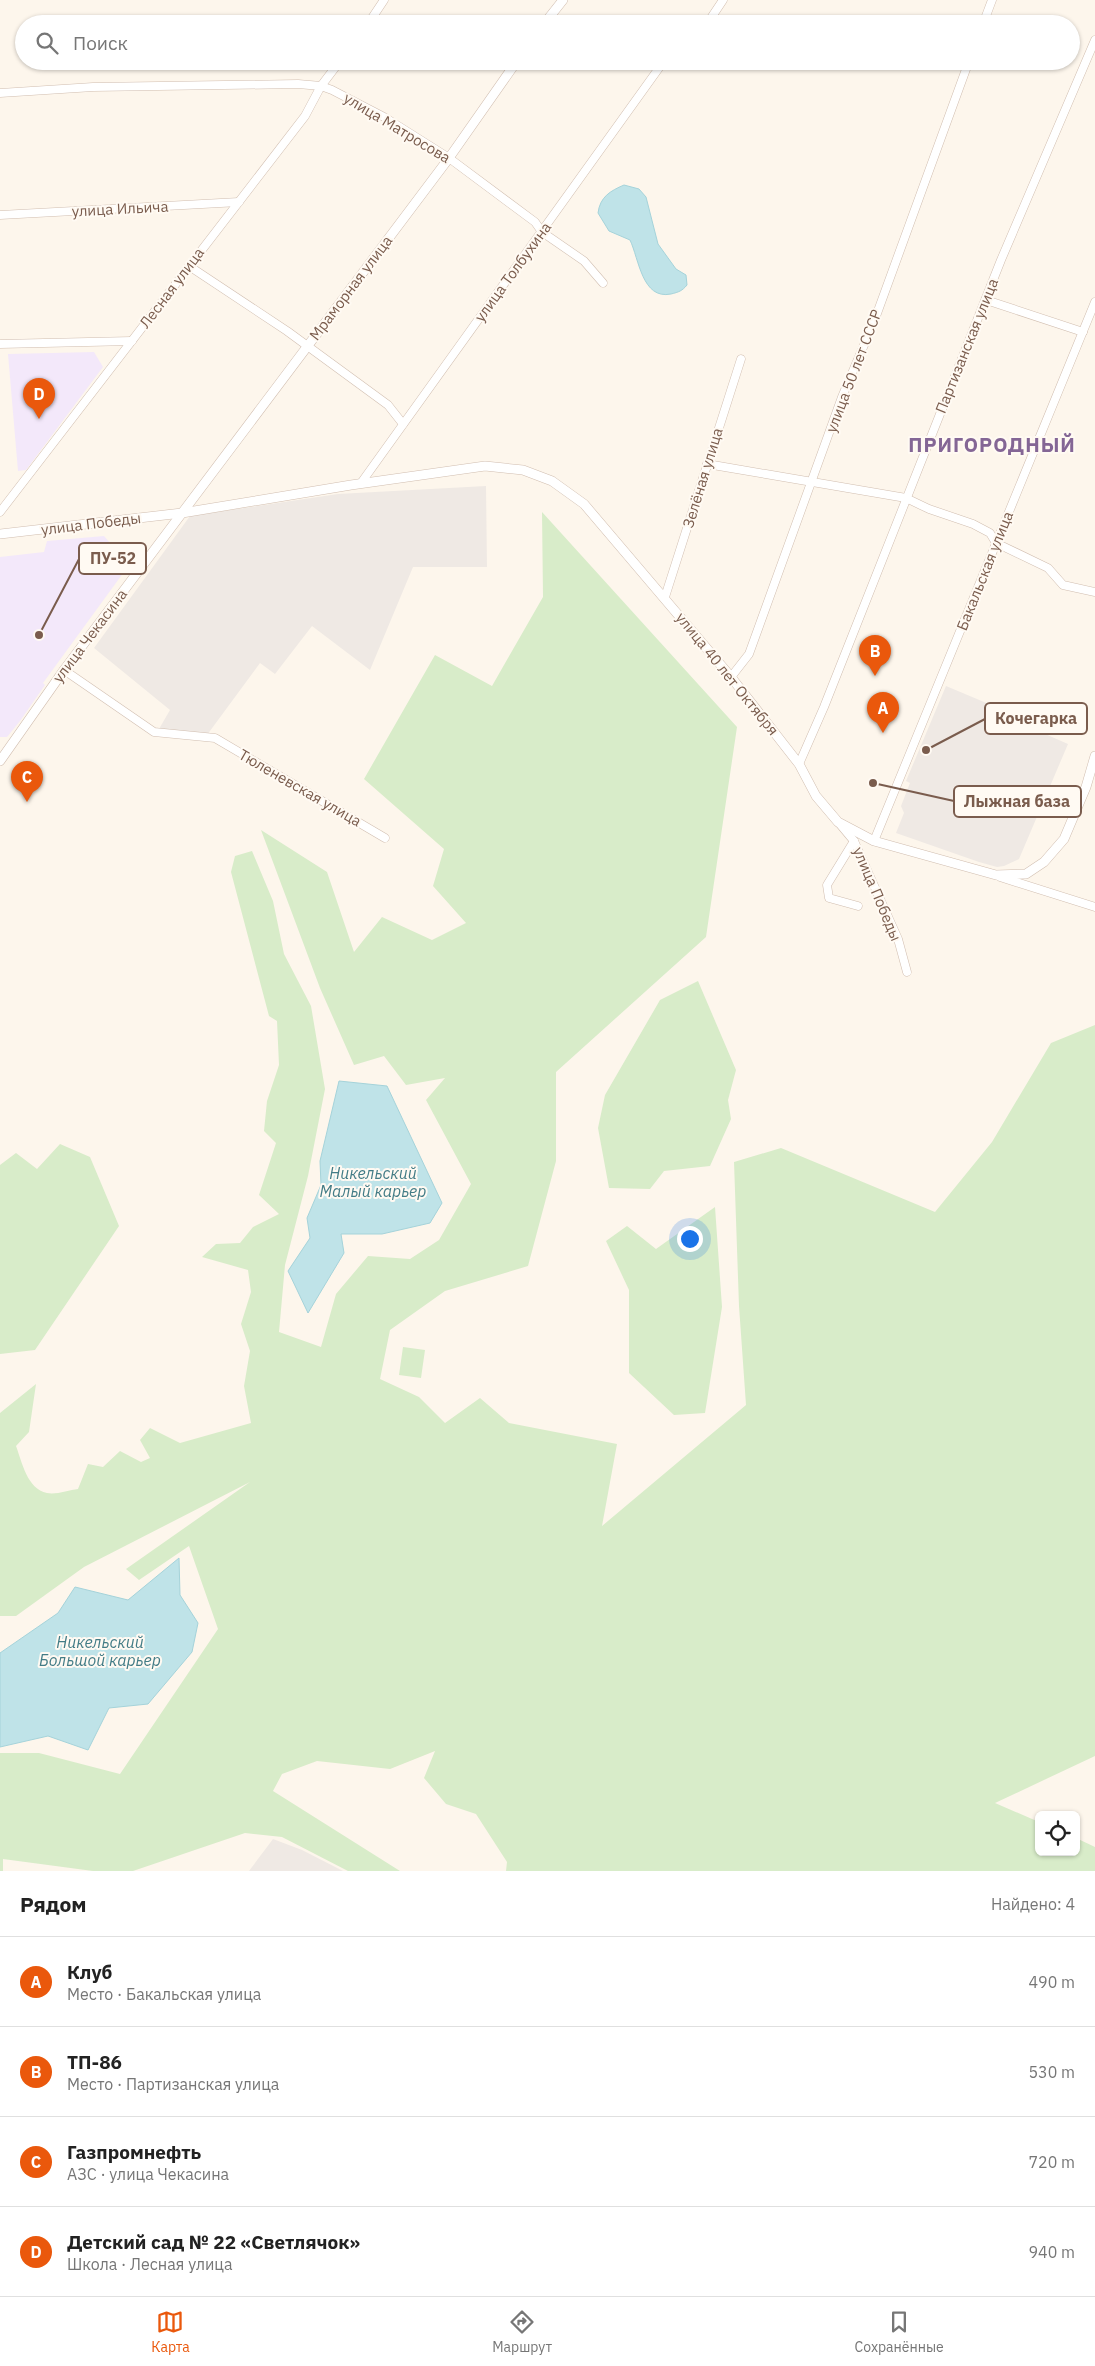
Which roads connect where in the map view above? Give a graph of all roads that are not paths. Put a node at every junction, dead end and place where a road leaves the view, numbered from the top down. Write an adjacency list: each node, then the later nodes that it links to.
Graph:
1 (384, 0): 5 (street)
2 (563, 0): 6 (street)
3 (723, 0): 7 (street)
4 (992, 0): 8 (street)
5 (374, 15)
6 (551, 15)
7 (713, 15)
8 (986, 15)
9 (1095, 40): 22 (street, Партизанская улица)
10 (333, 70): 14 (street, Лесная улица)
11 (511, 70): 16 (street, Мраморная улица)
12 (658, 70): 19 (street, улица Толбухина)
13 (966, 70): 32 (street, улица 50 лет СССР)
14 (321, 86): 15 (street, улица Матросова); 16 (street, улица Матросова); 17 (street, Лесная улица)
15 (0, 93)
16 (449, 158): 19 (street, улица Матросова); 27 (street, Мраморная улица)
17 (239, 202): 18 (street, улица Ильича); 20 (street, Лесная улица)
18 (0, 216)
19 (542, 232): 21 (street, улица Матросова); 29 (street, улица Толбухина)
20 (189, 266): 25 (street, Лесная улица); 27 (street)
21 (603, 283)
22 (986, 300): 24 (street); 33 (street, Партизанская улица)
23 (1095, 302): 24 (street, Бакальская улица)
24 (1083, 332): 37 (street, Бакальская улица)
25 (132, 341): 26 (street); 34 (street, Лесная улица)
26 (0, 344)
27 (307, 347): 29 (street); 35 (street, Мраморная улица)
28 (741, 358): 30 (street, Зелёная улица)
29 (403, 424): 31 (street, улица Толбухина)
30 (706, 464): 32 (street); 39 (street, Зелёная улица)
31 (361, 483): 35 (street, улица 40 лет Октября); 39 (street, улица 40 лет Октября)
32 (812, 483): 33 (street); 41 (street, улица 50 лет СССР)
33 (906, 498): 37 (street); 44 (street, Партизанская улица)
34 (0, 512)
35 (182, 514): 36 (street, улица Победы); 40 (street, улица Чекасина)
36 (0, 534)
37 (996, 543): 38 (street); 48 (street, Бакальская улица)
38 (1095, 592)
39 (665, 597): 41 (street, улица 40 лет Октября)
40 (64, 670): 43 (street, улица Чекасина); 46 (street, Тюленевская улица)
41 (731, 676): 44 (street, улица 40 лет Октября)
42 (1095, 756): 49 (street)
43 (0, 760)
44 (799, 764): 45 (street, улица 40 лет Октября)
45 (838, 822): 47 (street, улица Победы); 48 (street, улица 40 лет Октября)
46 (385, 838)
47 (854, 841): 50 (street); 52 (street, улица Победы)
48 (874, 841): 49 (street, улица 40 лет Октября)
49 (996, 875): 51 (street, улица 40 лет Октября)
50 (858, 906)
51 (1095, 906)
52 (907, 972)

